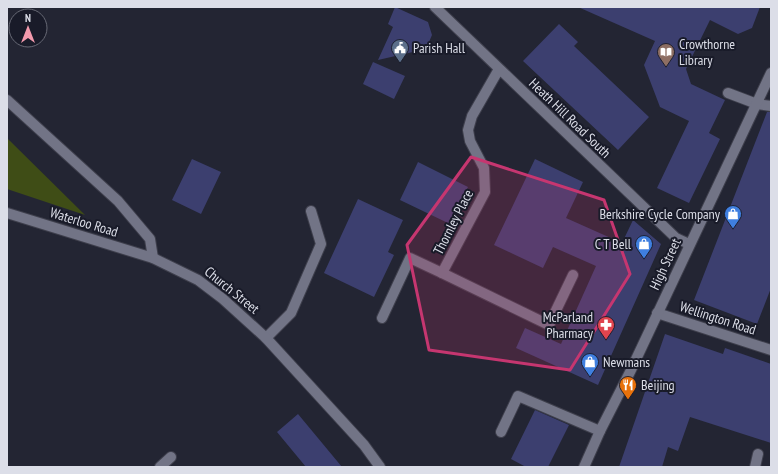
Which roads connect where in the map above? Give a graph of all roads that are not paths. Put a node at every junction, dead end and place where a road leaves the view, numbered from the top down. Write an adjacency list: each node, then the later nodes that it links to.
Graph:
1 (435, 7): 2 (street, Heath Hill Road South)
2 (499, 69): 10 (street, Heath Hill Road South); 12 (street, Thornley Place)
3 (771, 73): 6 (street, High Street)
4 (728, 93): 6 (street)
5 (7, 100): 11 (street)
6 (756, 104): 7 (street); 10 (street, High Street)
7 (771, 106)
8 (311, 211): 16 (street)
9 (7, 214): 11 (street, Waterloo Road)
10 (690, 244): 14 (street, High Street)
11 (153, 258): 16 (street, Church Street)
12 (442, 273): 13 (street, Thornley Place); 15 (street)
13 (573, 275)
14 (657, 313): 17 (street, Wellington Road); 18 (street, High Street)
15 (382, 318)
16 (266, 338): 23 (street, Church Street)
17 (771, 350)
18 (600, 431): 19 (street); 24 (street, High Street)
19 (501, 432)
20 (758, 454): 25 (street)
21 (171, 457): 22 (street)
22 (160, 467)
23 (380, 467)
24 (584, 467)
25 (755, 467)

